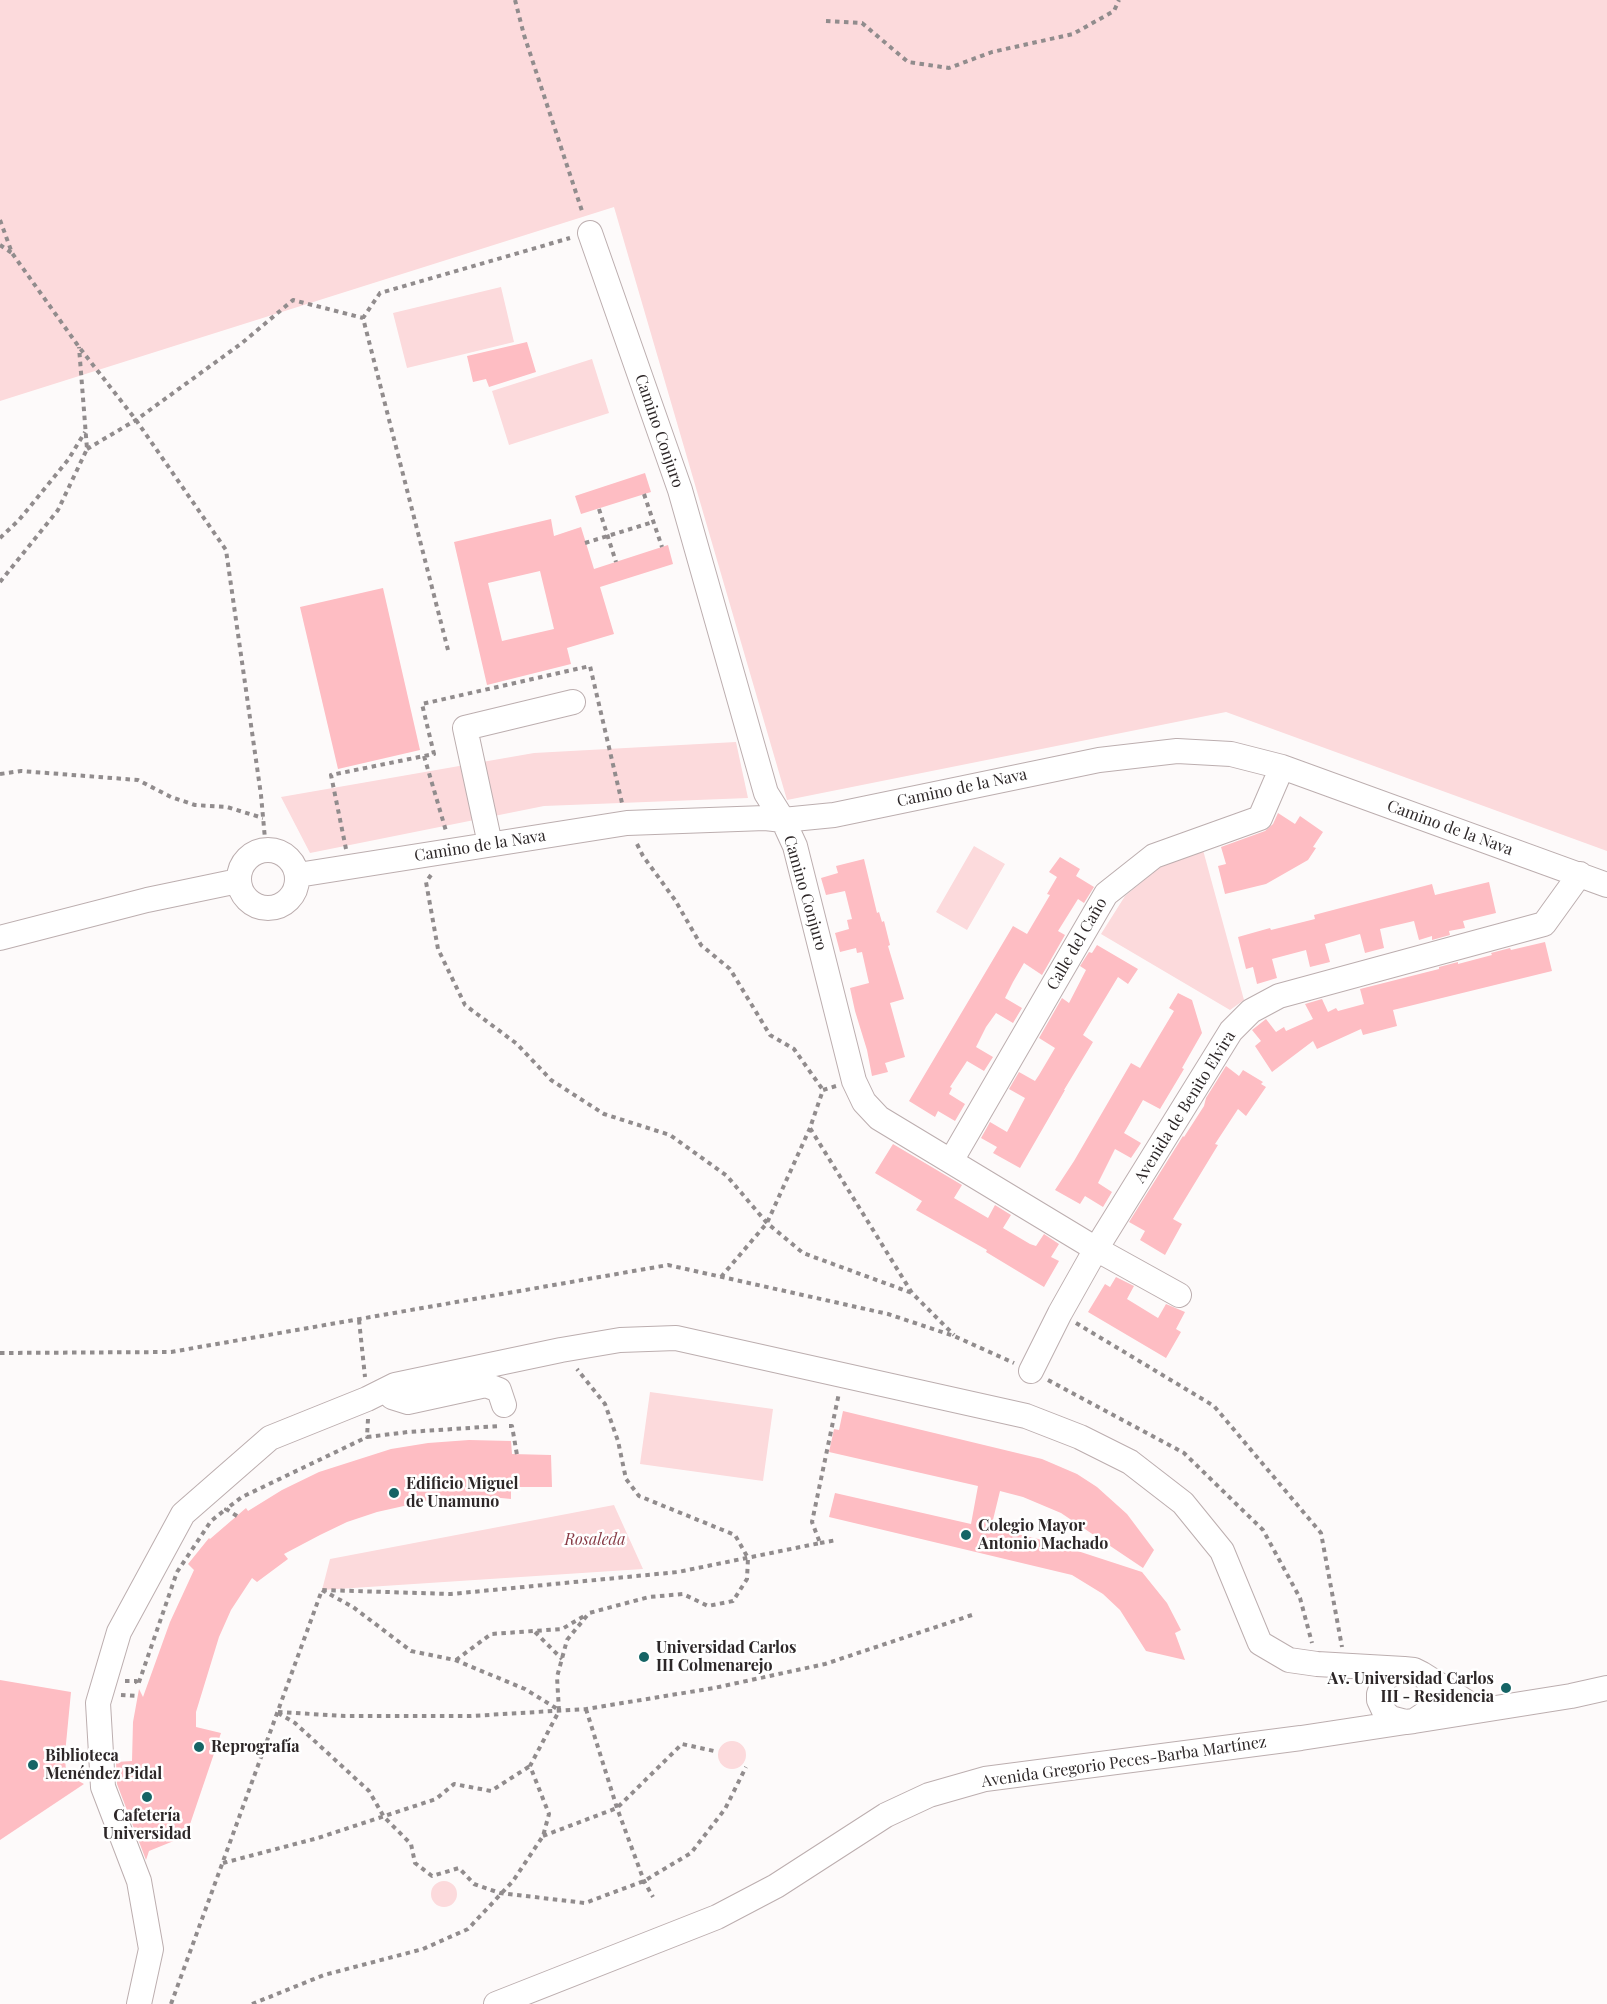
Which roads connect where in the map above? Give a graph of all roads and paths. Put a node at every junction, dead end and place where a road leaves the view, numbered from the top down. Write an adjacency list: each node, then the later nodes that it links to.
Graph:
1 (515, 0): 5 (path)
2 (1119, 0): 3 (path)
3 (826, 21)
4 (0, 220): 7 (path)
5 (590, 232): 8 (path); 28 (street, Camino Conjuro)
6 (0, 245): 7 (path)
7 (12, 253): 9 (path)
8 (363, 318): 10 (path); 22 (path)
9 (79, 346): 10 (path); 11 (path)
10 (136, 420): 12 (path); 27 (path)
11 (86, 432): 12 (path); 17 (path)
12 (87, 449): 21 (path)
13 (644, 494): 15 (path)
14 (599, 509): 16 (path)
15 (654, 522): 16 (path); 19 (path)
16 (608, 536): 18 (path); 20 (path)
17 (0, 538)
18 (585, 543)
19 (662, 547)
20 (616, 562)
21 (0, 582)
22 (448, 650)
23 (573, 702): 30 (street)
24 (424, 756): 32 (path)
25 (1282, 767): 28 (street, Camino de la Nava); 33 (street, Camino de la Nava); 41 (street, Calle del Caño)
26 (0, 774): 27 (path)
27 (263, 818): 31 (path)
28 (783, 820): 29 (street, Camino de la Nava); 38 (street, Camino Conjuro)
29 (627, 823): 30 (street, Camino de la Nava); 39 (path)
30 (490, 844): 32 (street, Camino de la Nava)
31 (266, 849): 34 (street); 35 (street)
32 (452, 850): 34 (street, Camino de la Nava); 42 (path)
33 (1580, 874): 36 (street, Camino de la Nava); 43 (street, Avenida de Benito Elvira)
34 (297, 875): 35 (street)
35 (238, 881): 37 (street)
36 (1607, 885)
37 (0, 938)
38 (854, 1081): 39 (path); 41 (street, Camino Conjuro)
39 (822, 1090): 40 (path)
40 (810, 1128): 42 (path); 45 (path)
41 (951, 1161): 43 (street, Camino Conjuro)
42 (767, 1223): 44 (path); 45 (path)
43 (1096, 1249): 46 (street, Camino Conjuro); 47 (street, Avenida de Benito Elvira)
44 (721, 1277)
45 (912, 1293): 49 (path)
46 (1179, 1295)
47 (1060, 1313): 51 (street, Avenida de Benito Elvira); 69 (path)
48 (360, 1320): 54 (path)
49 (954, 1336)
50 (561, 1350): 52 (street); 53 (street); 62 (path)
51 (1031, 1371)
52 (843, 1375): 61 (path); 69 (street)
53 (394, 1385): 54 (street); 55 (street)
54 (368, 1398): 56 (path); 92 (street)
55 (504, 1405)
56 (367, 1437): 57 (path); 58 (path)
57 (517, 1455)
58 (226, 1509): 59 (path); 71 (path)
59 (237, 1516)
60 (837, 1540): 61 (path)
61 (820, 1543): 62 (path)
62 (748, 1558): 63 (path); 64 (path)
63 (322, 1590): 68 (path); 79 (path)
64 (589, 1613): 66 (path); 67 (path)
65 (975, 1614): 76 (path)
66 (534, 1631): 67 (path); 68 (path)
67 (562, 1659): 78 (path)
68 (455, 1660): 78 (path)
69 (1346, 1665): 70 (street); 75 (street)
70 (1413, 1671): 75 (street); 77 (street); 80 (street)
71 (120, 1681)
72 (1607, 1688): 77 (street, Avenida Gregorio Peces-Barba Martínez)
73 (114, 1694): 74 (path)
74 (138, 1696)
75 (1380, 1700): 80 (street); 81 (street)
76 (586, 1708): 78 (path); 85 (path)
77 (1490, 1709): 80 (street, Avenida Gregorio Peces-Barba Martínez)
78 (559, 1710): 79 (path); 83 (path)
79 (278, 1712): 86 (path); 88 (path)
80 (1410, 1722): 81 (street, Avenida Gregorio Peces-Barba Martínez)
81 (1368, 1728): 95 (street, Avenida Gregorio Peces-Barba Martínez)
82 (714, 1751): 85 (path)
83 (530, 1766): 86 (path); 87 (path)
84 (746, 1767): 89 (path)
85 (617, 1808): 87 (path); 89 (path)
86 (384, 1817): 88 (path); 90 (path)
87 (543, 1836): 90 (path)
88 (222, 1863): 93 (path)
89 (644, 1881): 90 (path); 91 (path)
90 (500, 1893): 94 (path)
91 (653, 1897)
92 (139, 2004)
93 (171, 2004)
94 (252, 2004)
95 (496, 2004)

